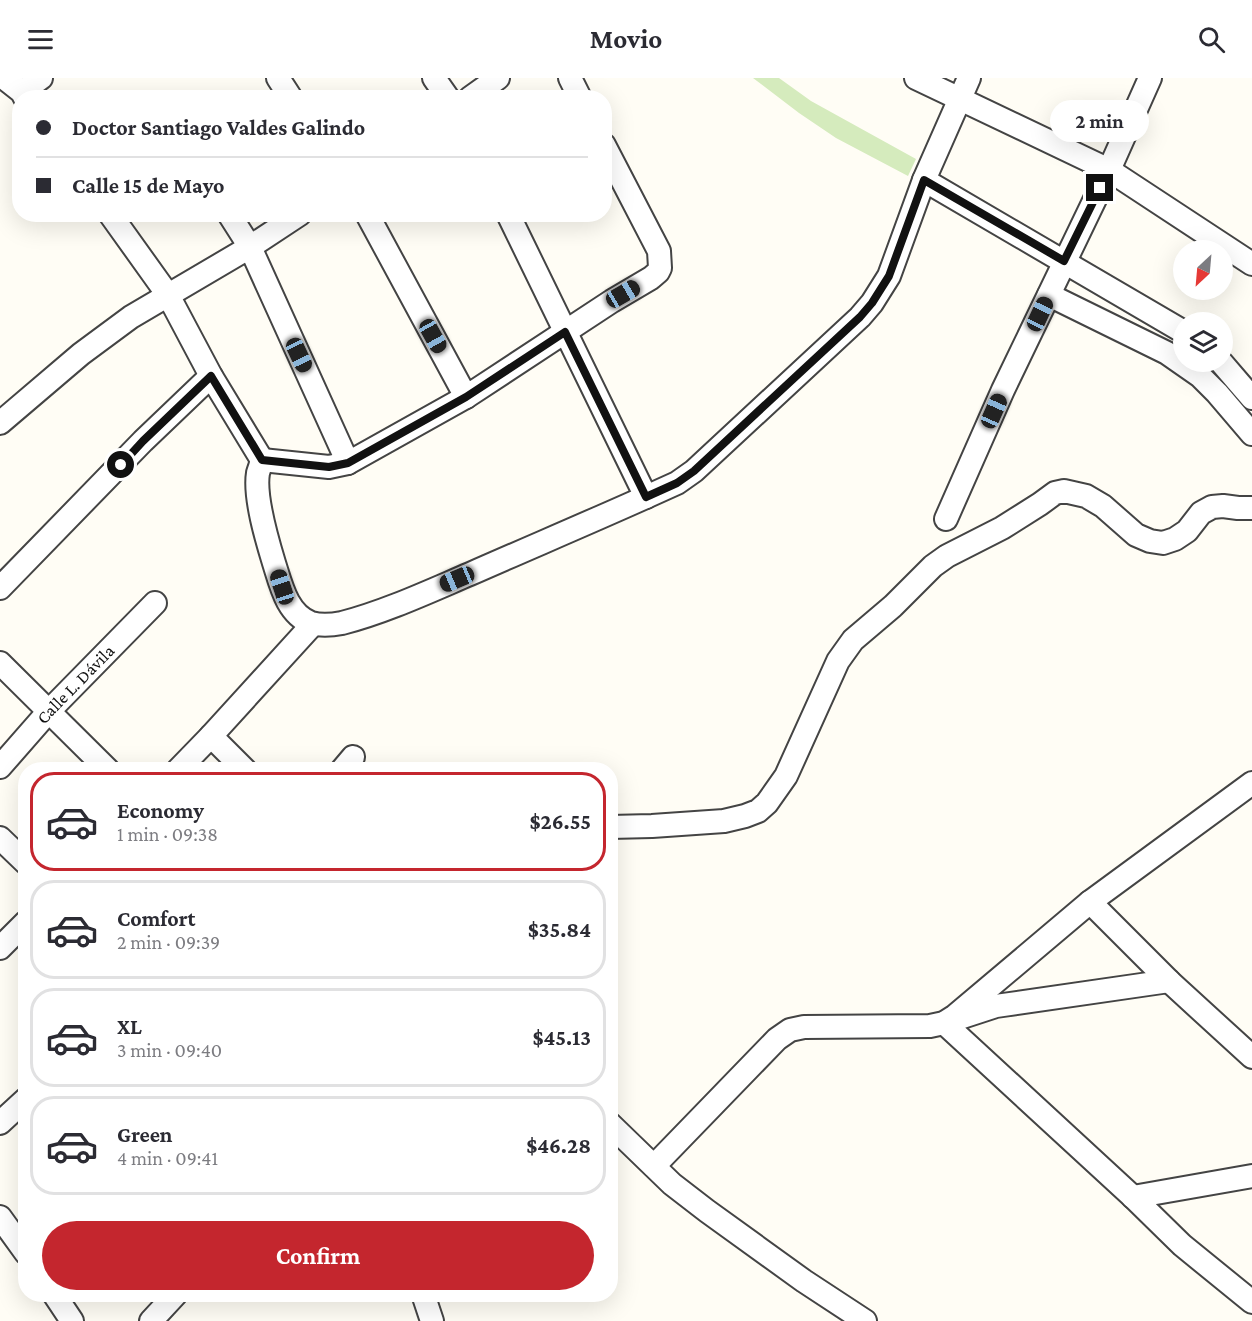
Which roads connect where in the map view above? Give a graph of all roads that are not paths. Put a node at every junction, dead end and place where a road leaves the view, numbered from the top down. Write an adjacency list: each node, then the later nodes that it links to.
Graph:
1 (4, 78): 7 (street)
2 (40, 78): 8 (street)
3 (498, 78): 9 (street)
4 (916, 78): 6 (street)
5 (1150, 78): 11 (street)
6 (964, 88): 11 (street); 12 (street)
7 (18, 90)
8 (29, 90)
9 (481, 90)
10 (612, 160): 24 (street)
11 (1109, 170): 19 (street); 20 (street)
12 (924, 180): 19 (street); 33 (street)
13 (116, 222): 21 (street)
14 (234, 222): 18 (street)
15 (288, 222): 18 (street)
16 (371, 222): 27 (street)
17 (512, 222): 24 (street)
18 (250, 247): 21 (street); 32 (street)
19 (1064, 261): 22 (street); 23 (street)
20 (1252, 264)
21 (168, 295): 26 (street); 29 (street)
22 (1048, 295): 30 (street); 35 (street)
23 (1173, 325)
24 (565, 332): 27 (street); 33 (street)
25 (1230, 372): 28 (street)
26 (211, 376): 31 (street); 36 (street)
27 (466, 397): 32 (street)
28 (1252, 398)
29 (0, 423)
30 (1252, 434)
31 (262, 460): 32 (street); 38 (street)
32 (348, 463)
33 (646, 497): 38 (street)
34 (1252, 508): 47 (street)
35 (946, 519)
36 (0, 588)
37 (155, 603): 40 (street, Calle L. Dávila)
38 (313, 624): 41 (street)
39 (0, 663): 40 (street)
40 (49, 711): 42 (street); 45 (street, Calle L. Dávila)
41 (211, 736): 43 (street); 44 (street)
42 (100, 762)
43 (186, 762)
44 (237, 762)
45 (0, 766)
46 (1252, 783): 50 (street)
47 (618, 827)
48 (0, 838): 49 (street)
49 (18, 855)
50 (1090, 902): 53 (street); 54 (street)
51 (18, 930): 52 (street)
52 (0, 948)
53 (1168, 981): 54 (street); 55 (street)
54 (944, 1023): 59 (street); 61 (street)
55 (1252, 1057)
56 (18, 1106): 57 (street)
57 (0, 1123)
58 (618, 1132): 59 (street)
59 (654, 1166): 71 (street)
60 (1252, 1176): 61 (street)
61 (1133, 1197): 67 (street)
62 (0, 1217): 63 (street)
63 (18, 1242)
64 (59, 1302): 68 (street)
65 (169, 1302): 69 (street)
66 (426, 1302): 70 (street)
67 (1252, 1302)
68 (72, 1321)
69 (151, 1321)
70 (432, 1321)
71 (865, 1321)

